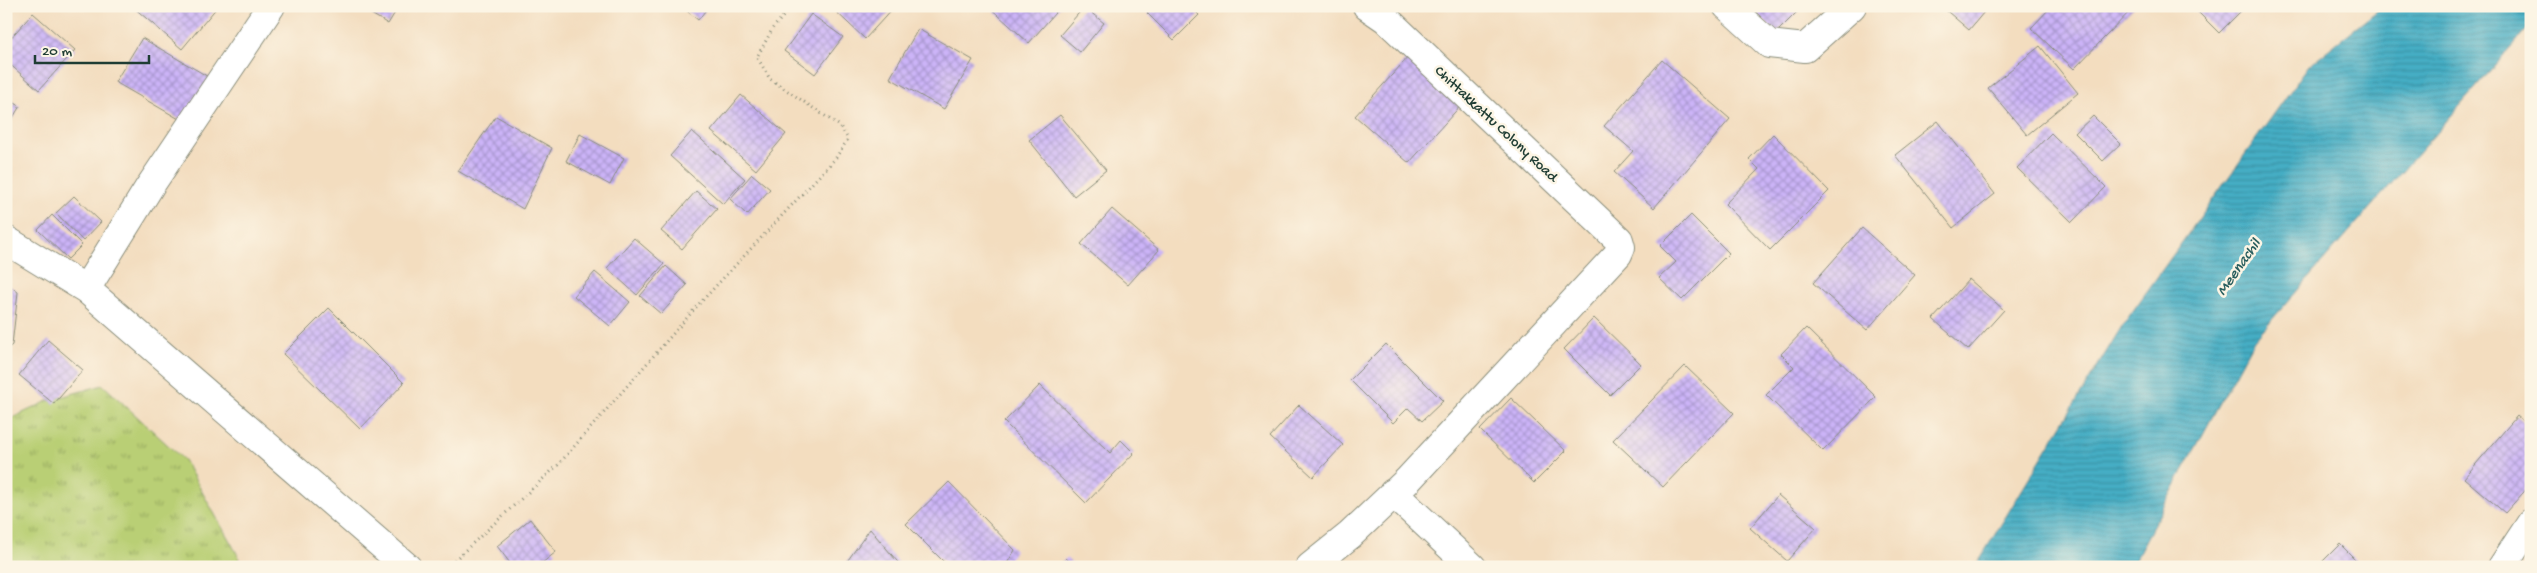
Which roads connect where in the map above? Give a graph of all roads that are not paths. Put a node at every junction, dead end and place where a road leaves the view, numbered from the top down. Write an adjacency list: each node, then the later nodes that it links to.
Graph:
1 (271, 6): 6 (street)
2 (1367, 6): 7 (street, Chittakkattu Colony Road)
3 (1727, 6): 4 (street)
4 (1852, 6)
5 (6, 240): 6 (street)
6 (86, 289): 9 (street)
7 (1393, 493): 10 (street); 11 (street)
8 (2531, 523): 12 (street)
9 (407, 567)
10 (1310, 567)
11 (1472, 567)
12 (2502, 567)

